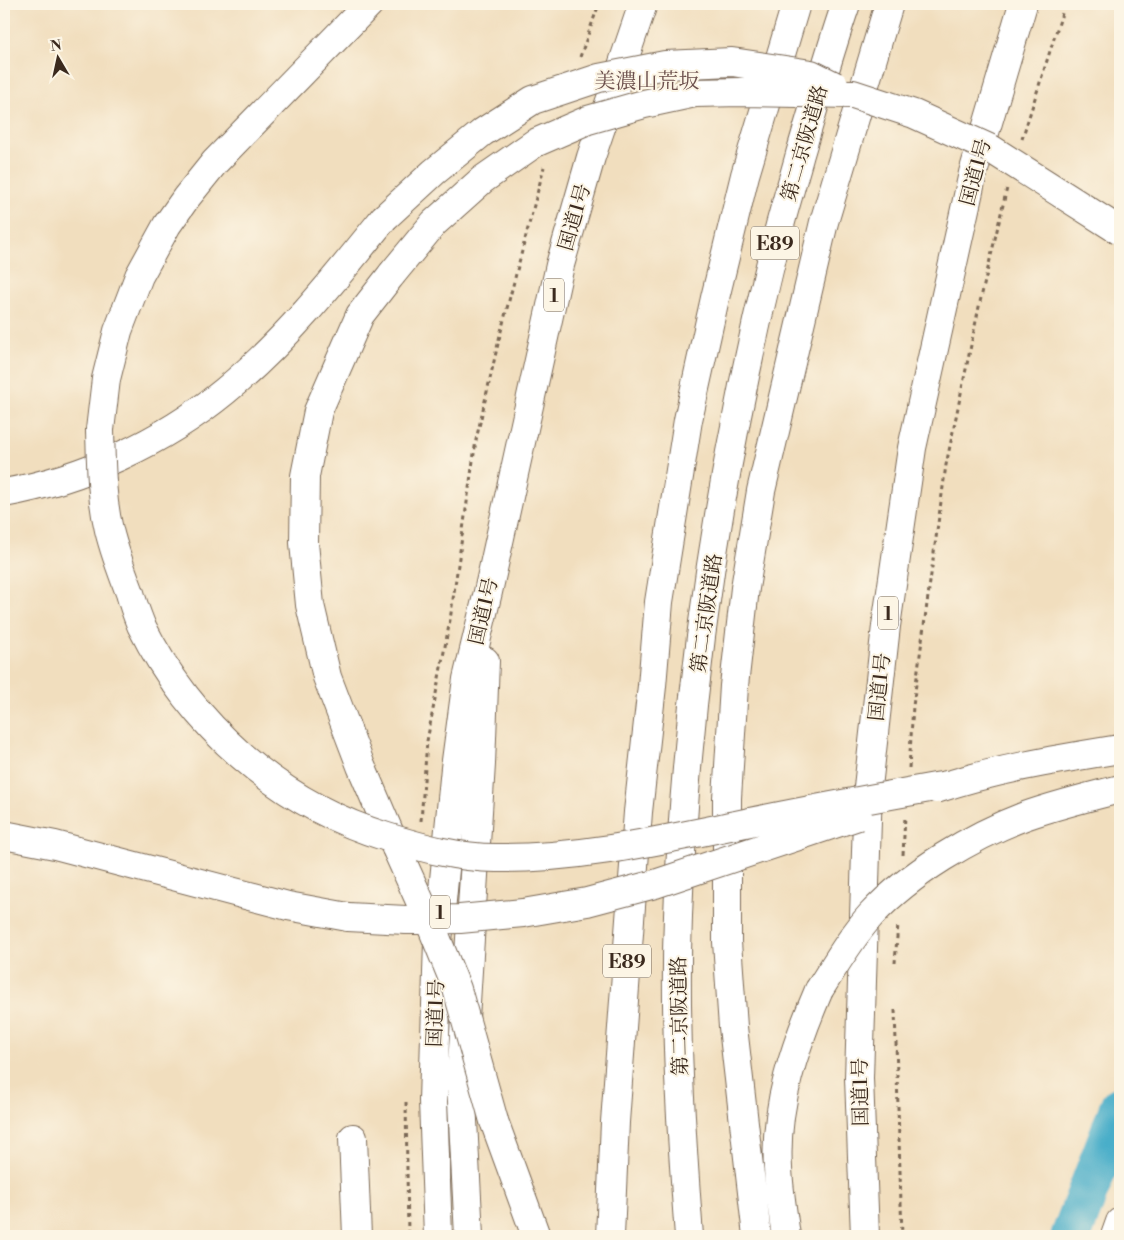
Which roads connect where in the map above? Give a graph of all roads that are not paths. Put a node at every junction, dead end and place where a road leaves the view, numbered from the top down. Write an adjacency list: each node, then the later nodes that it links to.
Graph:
1 (369, 4): 12 (main road, bridge)
2 (643, 4): 10 (main road, 国道1号 / 1)
3 (796, 4): 21 (main road, E89)
4 (846, 4): 22 (main road, 第二京阪道路 / E89)
5 (889, 4): 23 (main road)
6 (1023, 4): 25 (main road, 国道1号 / 1)
7 (853, 94): 8 (main road, bridge); 9 (main road, bridge); 20 (main road, bridge)
8 (1120, 231)
9 (4, 493)
10 (488, 592): 18 (main road, 国道1号 / 1); 19 (main road)
11 (1120, 749): 12 (main road, bridge)
12 (952, 784): 14 (main road, bridge)
13 (1120, 790): 24 (main road, bridge)
14 (4, 834)
15 (353, 1138): 17 (main road)
16 (1120, 1222): 26 (main road)
17 (357, 1236)
18 (438, 1236)
19 (469, 1236)
20 (536, 1236)
21 (610, 1236)
22 (689, 1236)
23 (757, 1236)
24 (786, 1236)
25 (865, 1236)
26 (1115, 1236)

